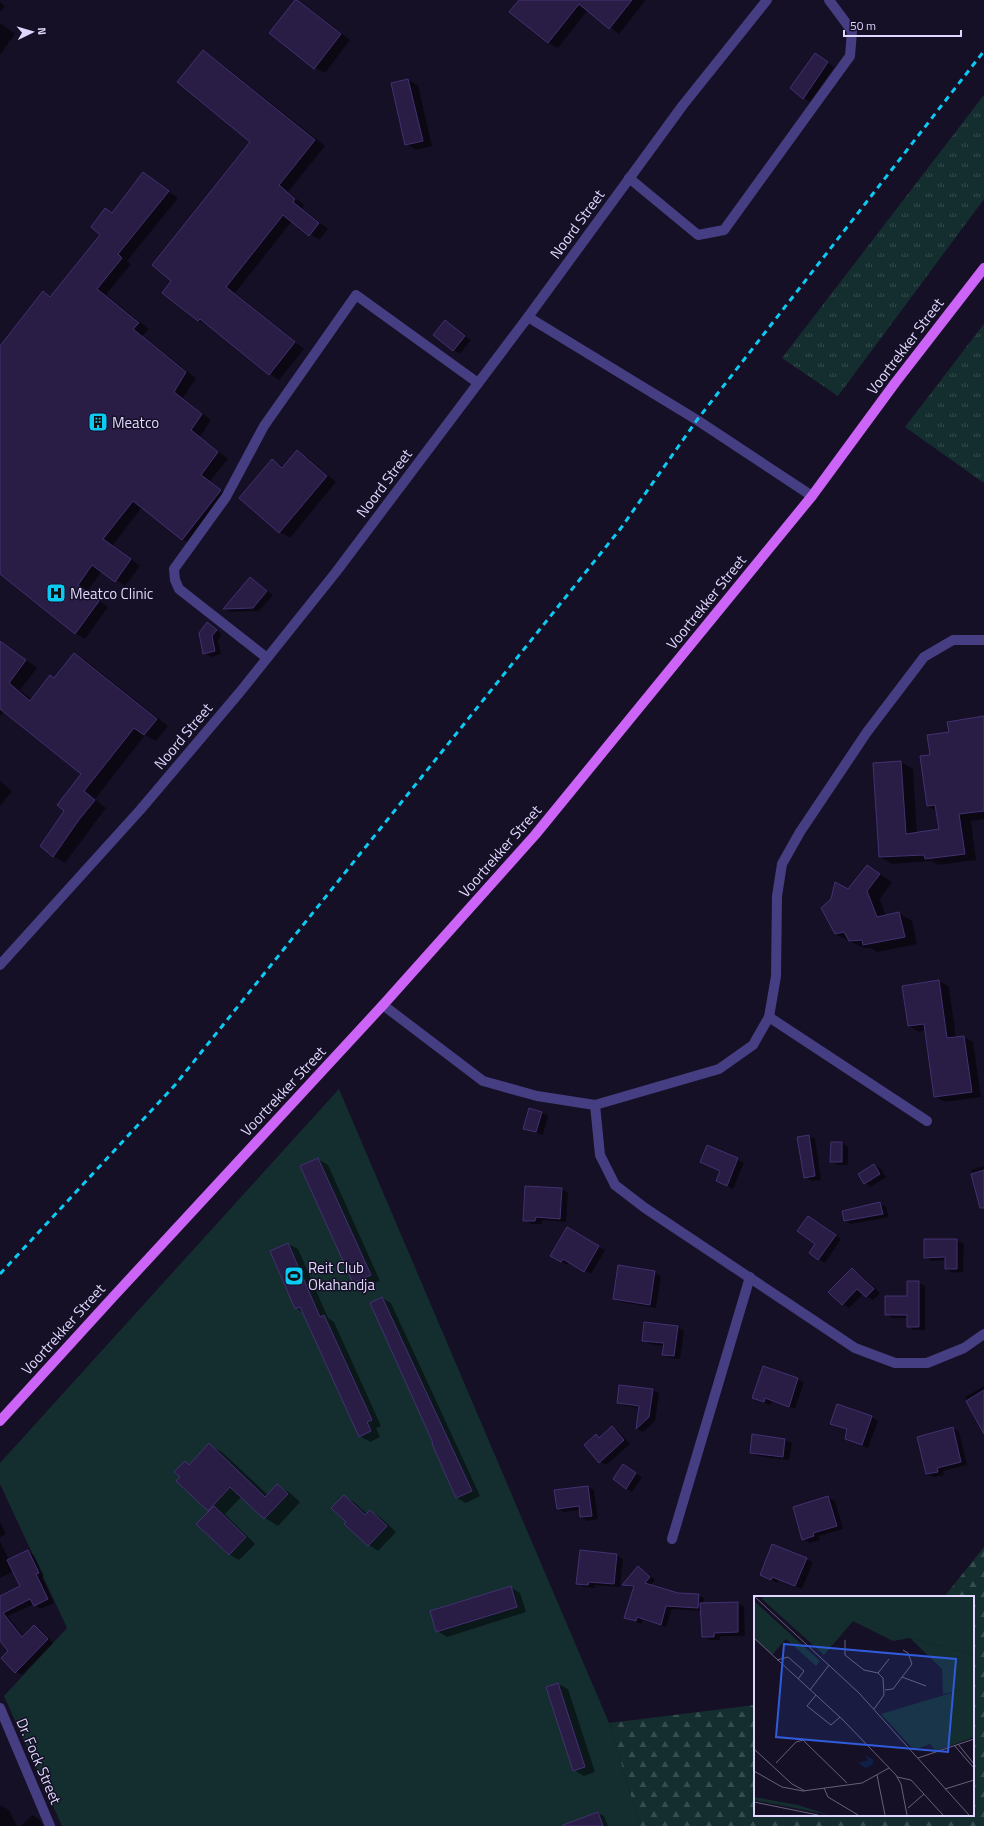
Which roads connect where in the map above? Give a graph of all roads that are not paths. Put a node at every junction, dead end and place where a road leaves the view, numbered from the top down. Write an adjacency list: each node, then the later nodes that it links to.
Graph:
1 (767, 0): 3 (street, Noord Street)
2 (829, 0): 3 (street)
3 (629, 178): 5 (street, Noord Street)
4 (984, 268): 7 (main road, Voortrekker Street)
5 (528, 317): 6 (street, Noord Street); 7 (street)
6 (478, 383): 9 (street, Noord Street); 9 (street)
7 (812, 496): 11 (main road, Voortrekker Street)
8 (984, 640): 12 (street)
9 (267, 658): 10 (street, Noord Street)
10 (0, 965)
11 (383, 1005): 13 (street); 17 (main road, Voortrekker Street)
12 (769, 1017): 13 (street); 14 (street)
13 (595, 1105): 15 (street)
14 (927, 1121)
15 (750, 1277): 16 (street); 18 (street)
16 (984, 1334)
17 (0, 1421)
18 (672, 1539)
19 (0, 1708): 20 (street, Dr. Fock Street)
20 (50, 1826)

